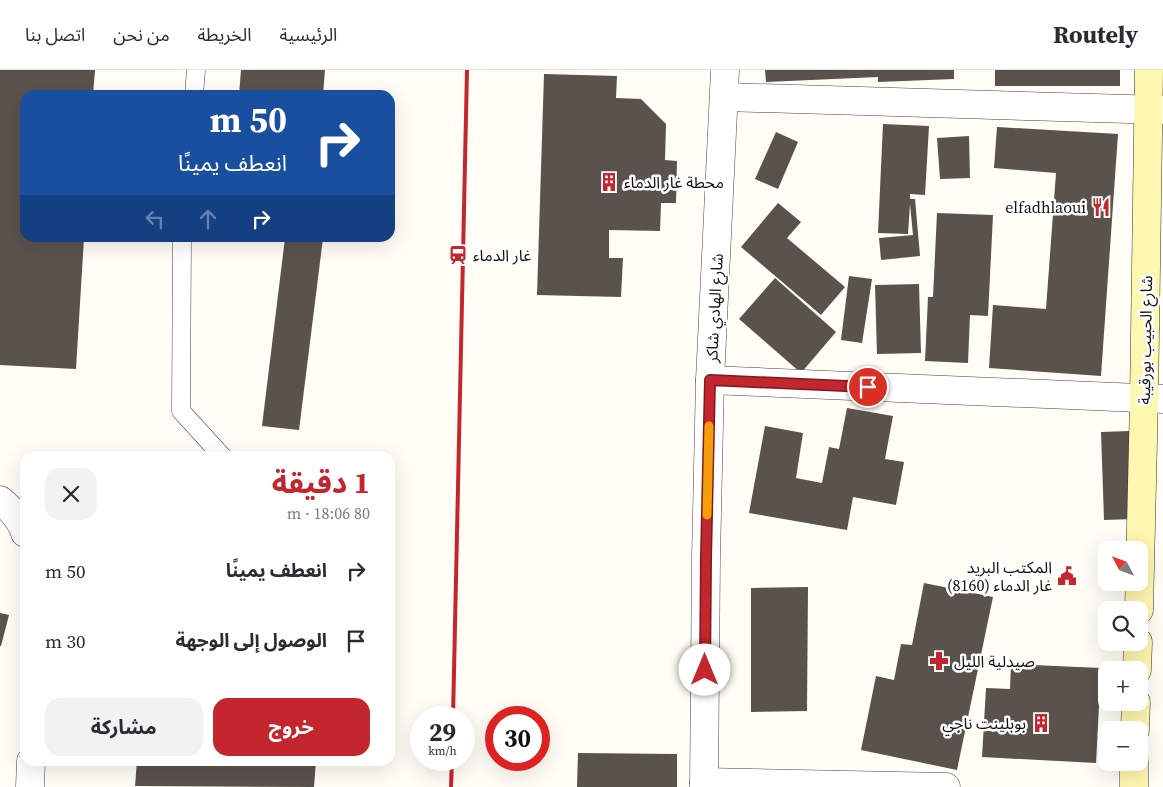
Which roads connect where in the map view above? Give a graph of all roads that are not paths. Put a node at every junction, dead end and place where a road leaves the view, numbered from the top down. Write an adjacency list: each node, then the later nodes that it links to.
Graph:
1 (196, 70): 4 (lane)
2 (725, 70): 5 (street, شارع الهادي شاكر)
3 (1149, 70): 6 (street, شارع الحبيب بورقيبة)
4 (194, 90)
5 (725, 97): 6 (street); 8 (street, شارع الهادي شاكر)
6 (1156, 110): 9 (street, شارع الحبيب بورقيبة)
7 (182, 242): 10 (lane)
8 (710, 380): 9 (street); 16 (street, شارع الهادي شاكر)
9 (1154, 399): 13 (street, شارع الحبيب بورقيبة)
10 (217, 451)
11 (0, 500): 12 (street)
12 (20, 522)
13 (1140, 601)
14 (30, 766): 18 (street)
15 (1134, 771): 20 (street)
16 (704, 785): 17 (street)
17 (877, 786): 19 (street)
18 (30, 787)
19 (946, 787)
20 (1134, 787)

